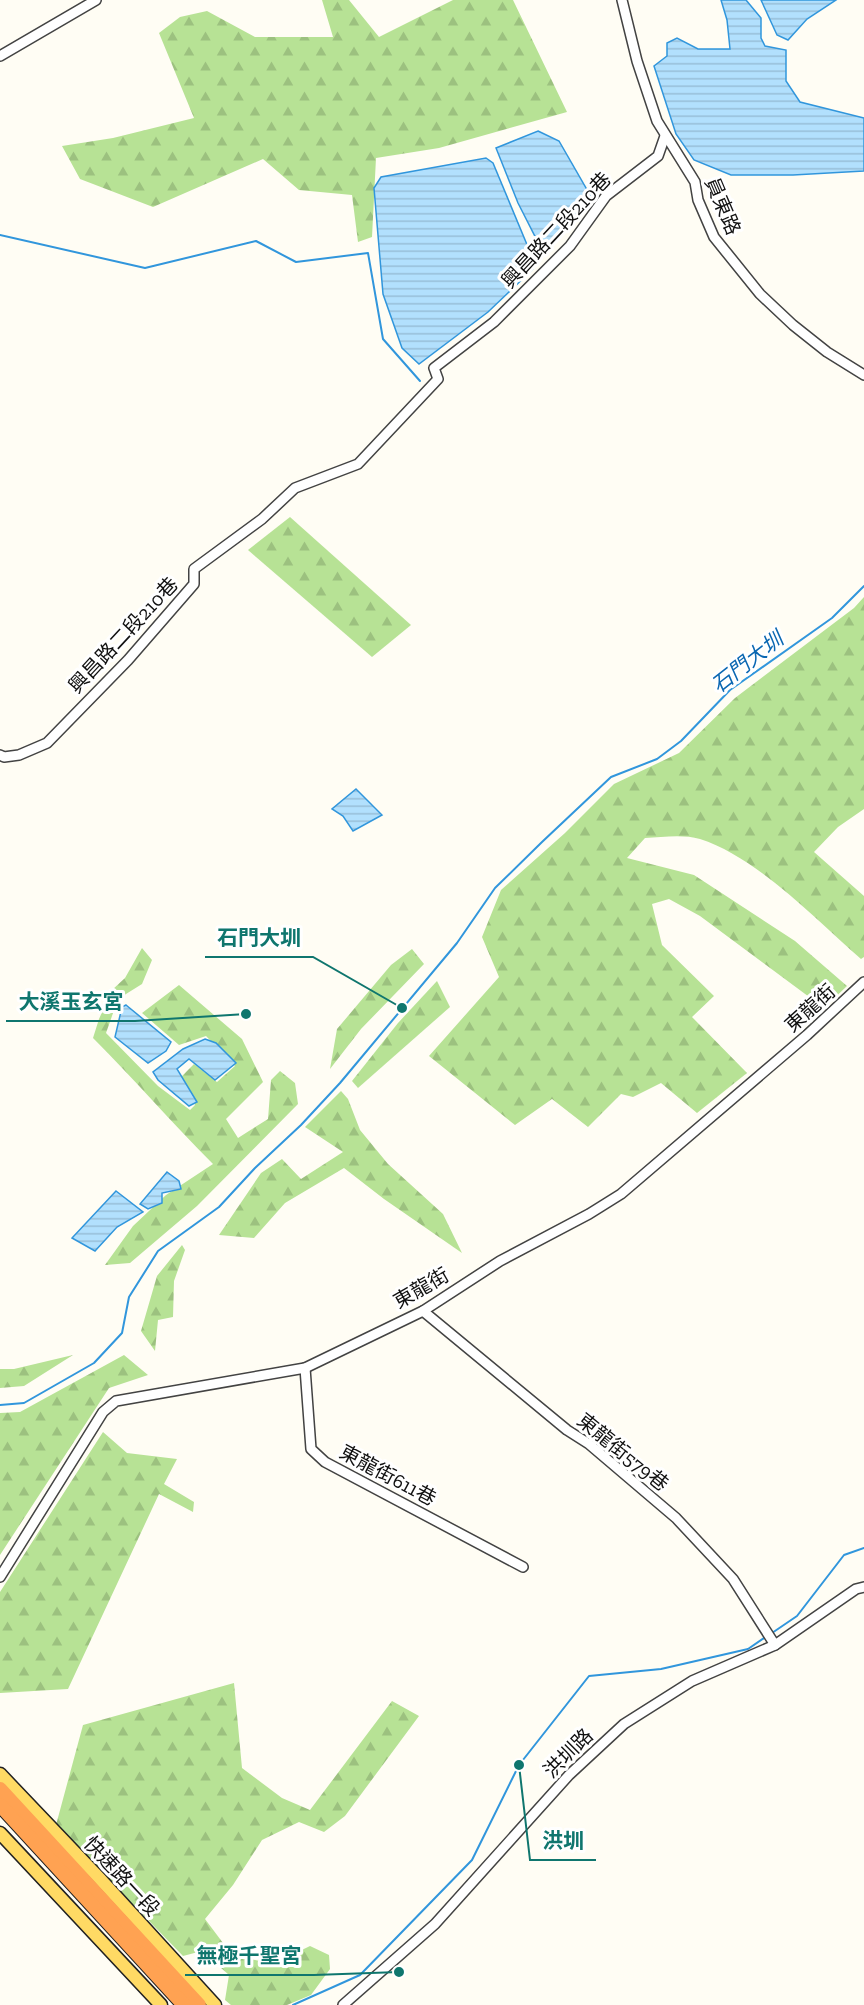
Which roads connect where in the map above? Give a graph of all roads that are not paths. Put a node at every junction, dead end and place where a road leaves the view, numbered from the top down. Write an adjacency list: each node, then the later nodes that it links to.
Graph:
1 (96, 0): 3 (street)
2 (622, 0): 4 (street, 員東路)
3 (0, 56)
4 (665, 136): 5 (street, 員東路); 6 (street, 興昌路二段210巷)
5 (864, 375)
6 (2, 756)
7 (864, 982): 8 (street, 東龍街)
8 (423, 1311): 9 (street, 東龍街); 13 (street, 東龍街579巷)
9 (305, 1368): 10 (street, 東龍街611巷); 11 (street, 東龍街)
10 (523, 1567)
11 (0, 1576)
12 (864, 1587): 13 (street, 洪圳路)
13 (776, 1646): 22 (street, 洪圳路)
14 (0, 1774): 21 (main road, 快速路一段)
15 (0, 1789): 20 (highway)
16 (0, 1805): 19 (highway)
17 (0, 1833): 18 (main road)
18 (161, 2005)
19 (184, 2005)
20 (199, 2005)
21 (215, 2005)
22 (342, 2005)

